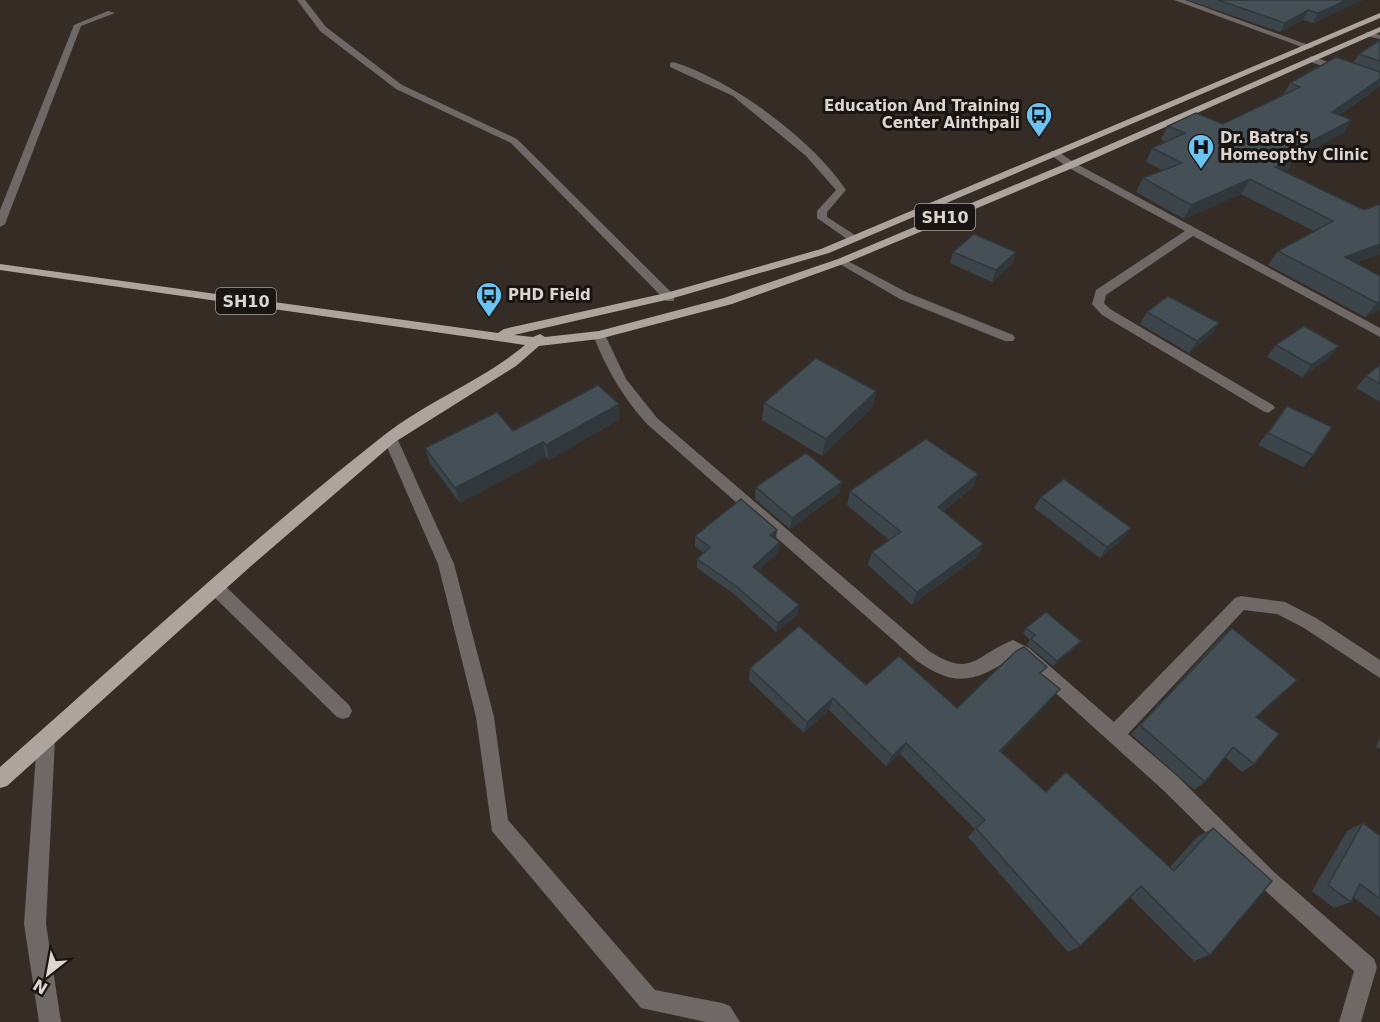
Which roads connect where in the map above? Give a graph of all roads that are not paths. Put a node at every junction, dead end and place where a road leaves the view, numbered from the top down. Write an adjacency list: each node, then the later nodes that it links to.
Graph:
1 (301, 0): 18 (street)
2 (1178, 0): 7 (street)
3 (111, 13): 13 (street)
4 (1380, 15): 7 (main road, SH10)
5 (1380, 29): 6 (main road, SH10)
6 (1375, 35): 8 (main road, SH10)
7 (1310, 47): 11 (main road, SH10)
8 (1311, 60): 10 (street); 12 (main road, SH10)
9 (673, 65): 15 (street)
10 (1380, 83)
11 (1054, 153): 12 (street); 15 (main road, SH10)
12 (1071, 165): 14 (street); 16 (main road, SH10)
13 (0, 224)
14 (1194, 230): 20 (street); 25 (street)
15 (854, 239): 18 (main road, SH10)
16 (842, 261): 21 (main road, SH10); 23 (street)
17 (0, 267): 22 (main road, SH10)
18 (669, 298): 19 (main road, SH10)
19 (558, 322): 22 (main road, SH10); 24 (main road)
20 (1380, 333)
21 (599, 335): 24 (main road, SH10); 30 (street)
22 (492, 336): 24 (main road, SH10)
23 (1009, 338)
24 (536, 342): 26 (main road)
25 (1268, 408)
26 (390, 438): 27 (main road); 35 (street)
27 (215, 587): 29 (street); 31 (main road)
28 (1380, 669): 30 (street)
29 (343, 711)
30 (1114, 735): 33 (street)
31 (46, 739): 32 (main road); 34 (street)
32 (0, 779)
33 (1373, 963): 36 (street)
34 (50, 1022)
35 (729, 1022)
36 (1350, 1022)

